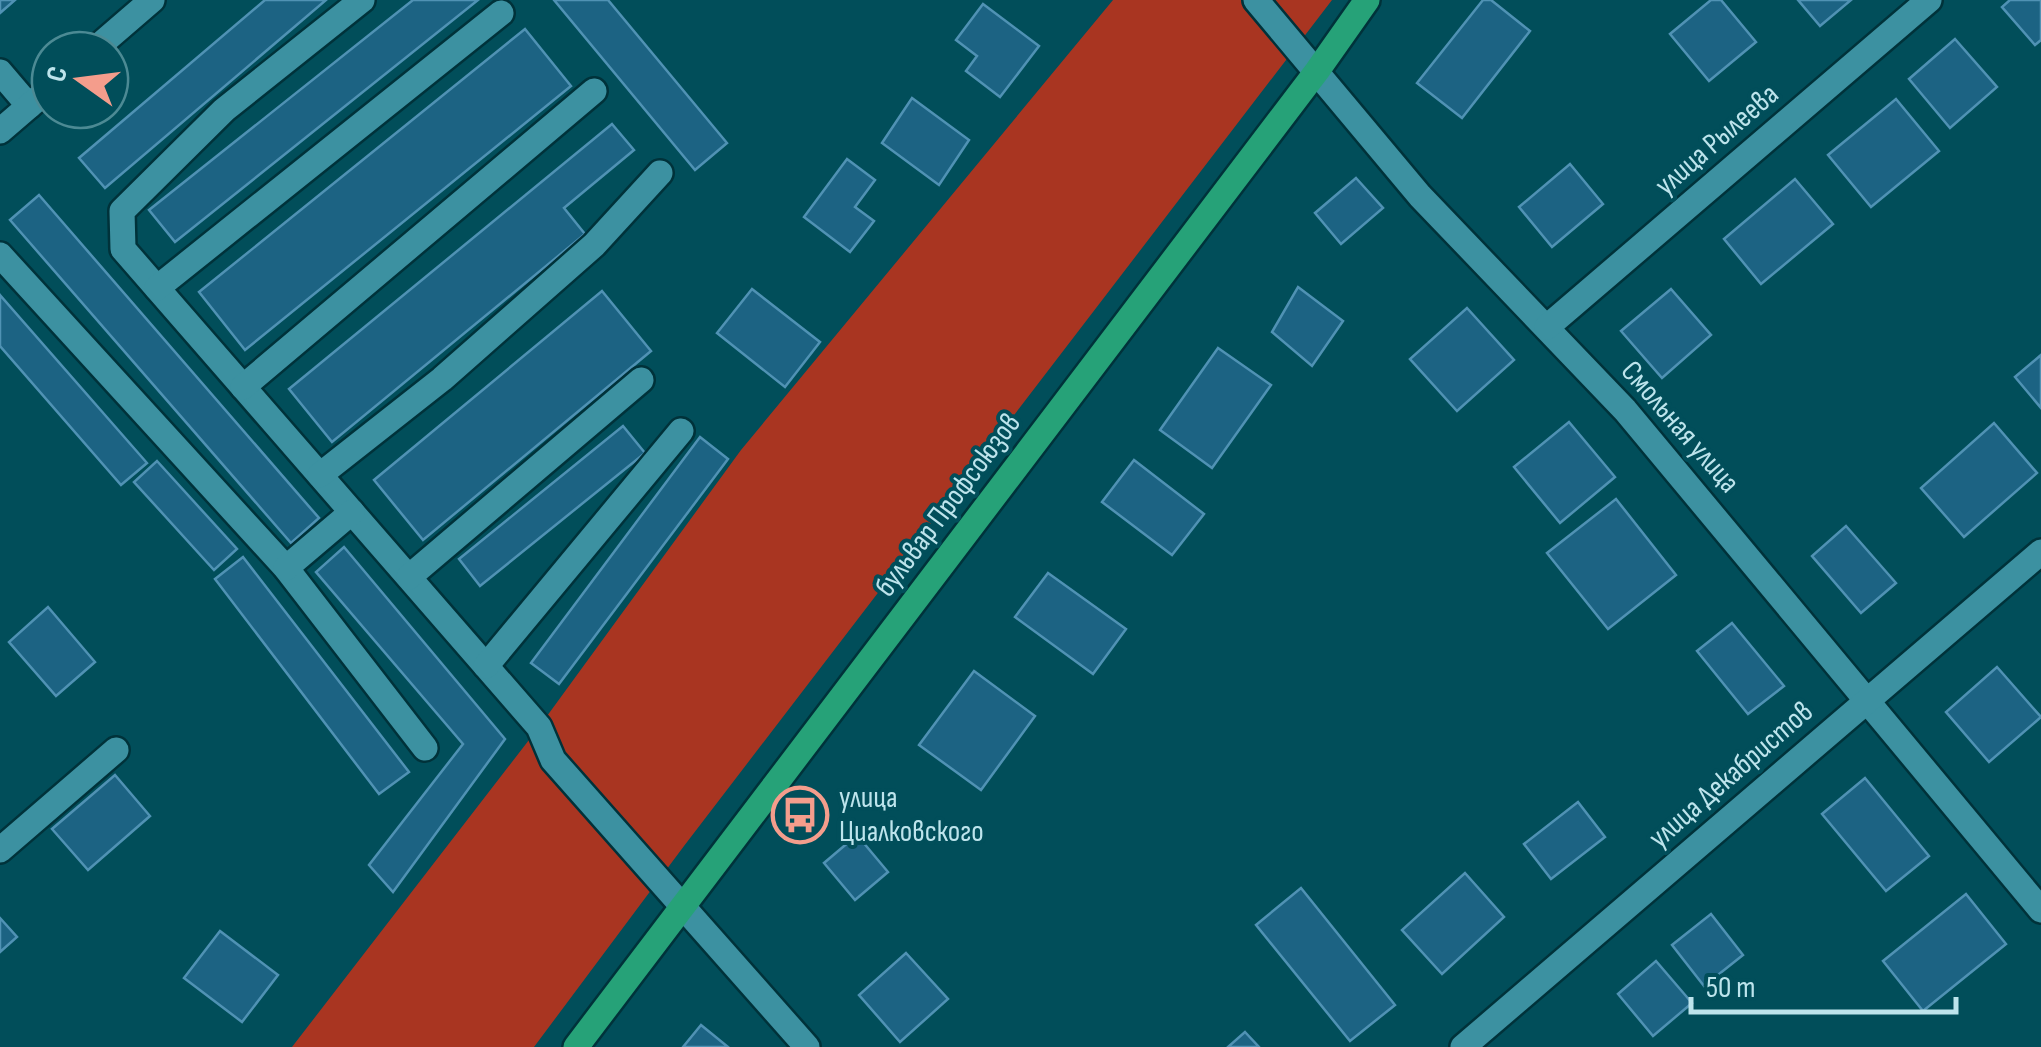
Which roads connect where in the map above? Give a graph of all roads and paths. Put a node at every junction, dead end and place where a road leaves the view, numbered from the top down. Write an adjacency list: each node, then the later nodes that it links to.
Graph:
1 (152, 0): 7 (street)
2 (362, 0): 15 (street)
3 (1256, 0): 8 (street, Смольная улица)
4 (1367, 0): 8 (main road, бульвар Профсоюзов)
5 (1929, 0): 16 (street, улица Рылеева)
6 (501, 13): 15 (street)
7 (117, 30)
8 (1317, 71): 16 (street, Смольная улица); 30 (main road, бульвар Профсоюзов)
9 (0, 72): 11 (street)
10 (594, 90): 18 (street)
11 (29, 106): 12 (street)
12 (0, 131)
13 (660, 173): 20 (street)
14 (0, 254): 23 (street)
15 (157, 288): 18 (street)
16 (1547, 328): 26 (street, Смольная улица)
17 (640, 380): 24 (street)
18 (242, 386): 20 (street)
19 (682, 432): 25 (street)
20 (320, 475): 21 (street)
21 (352, 512): 23 (street); 24 (street)
22 (2041, 552): 26 (street, улица Декабристов)
23 (286, 568): 27 (street)
24 (408, 577): 25 (street)
25 (486, 666): 30 (street)
26 (1868, 700): 31 (street, Смольная улица); 34 (street, улица Декабристов)
27 (425, 748)
28 (116, 750): 29 (street)
29 (0, 850)
30 (680, 906): 32 (main road, бульвар Профсоюзов); 33 (street)
31 (2041, 910)
32 (576, 1047)
33 (806, 1047)
34 (1463, 1047)

